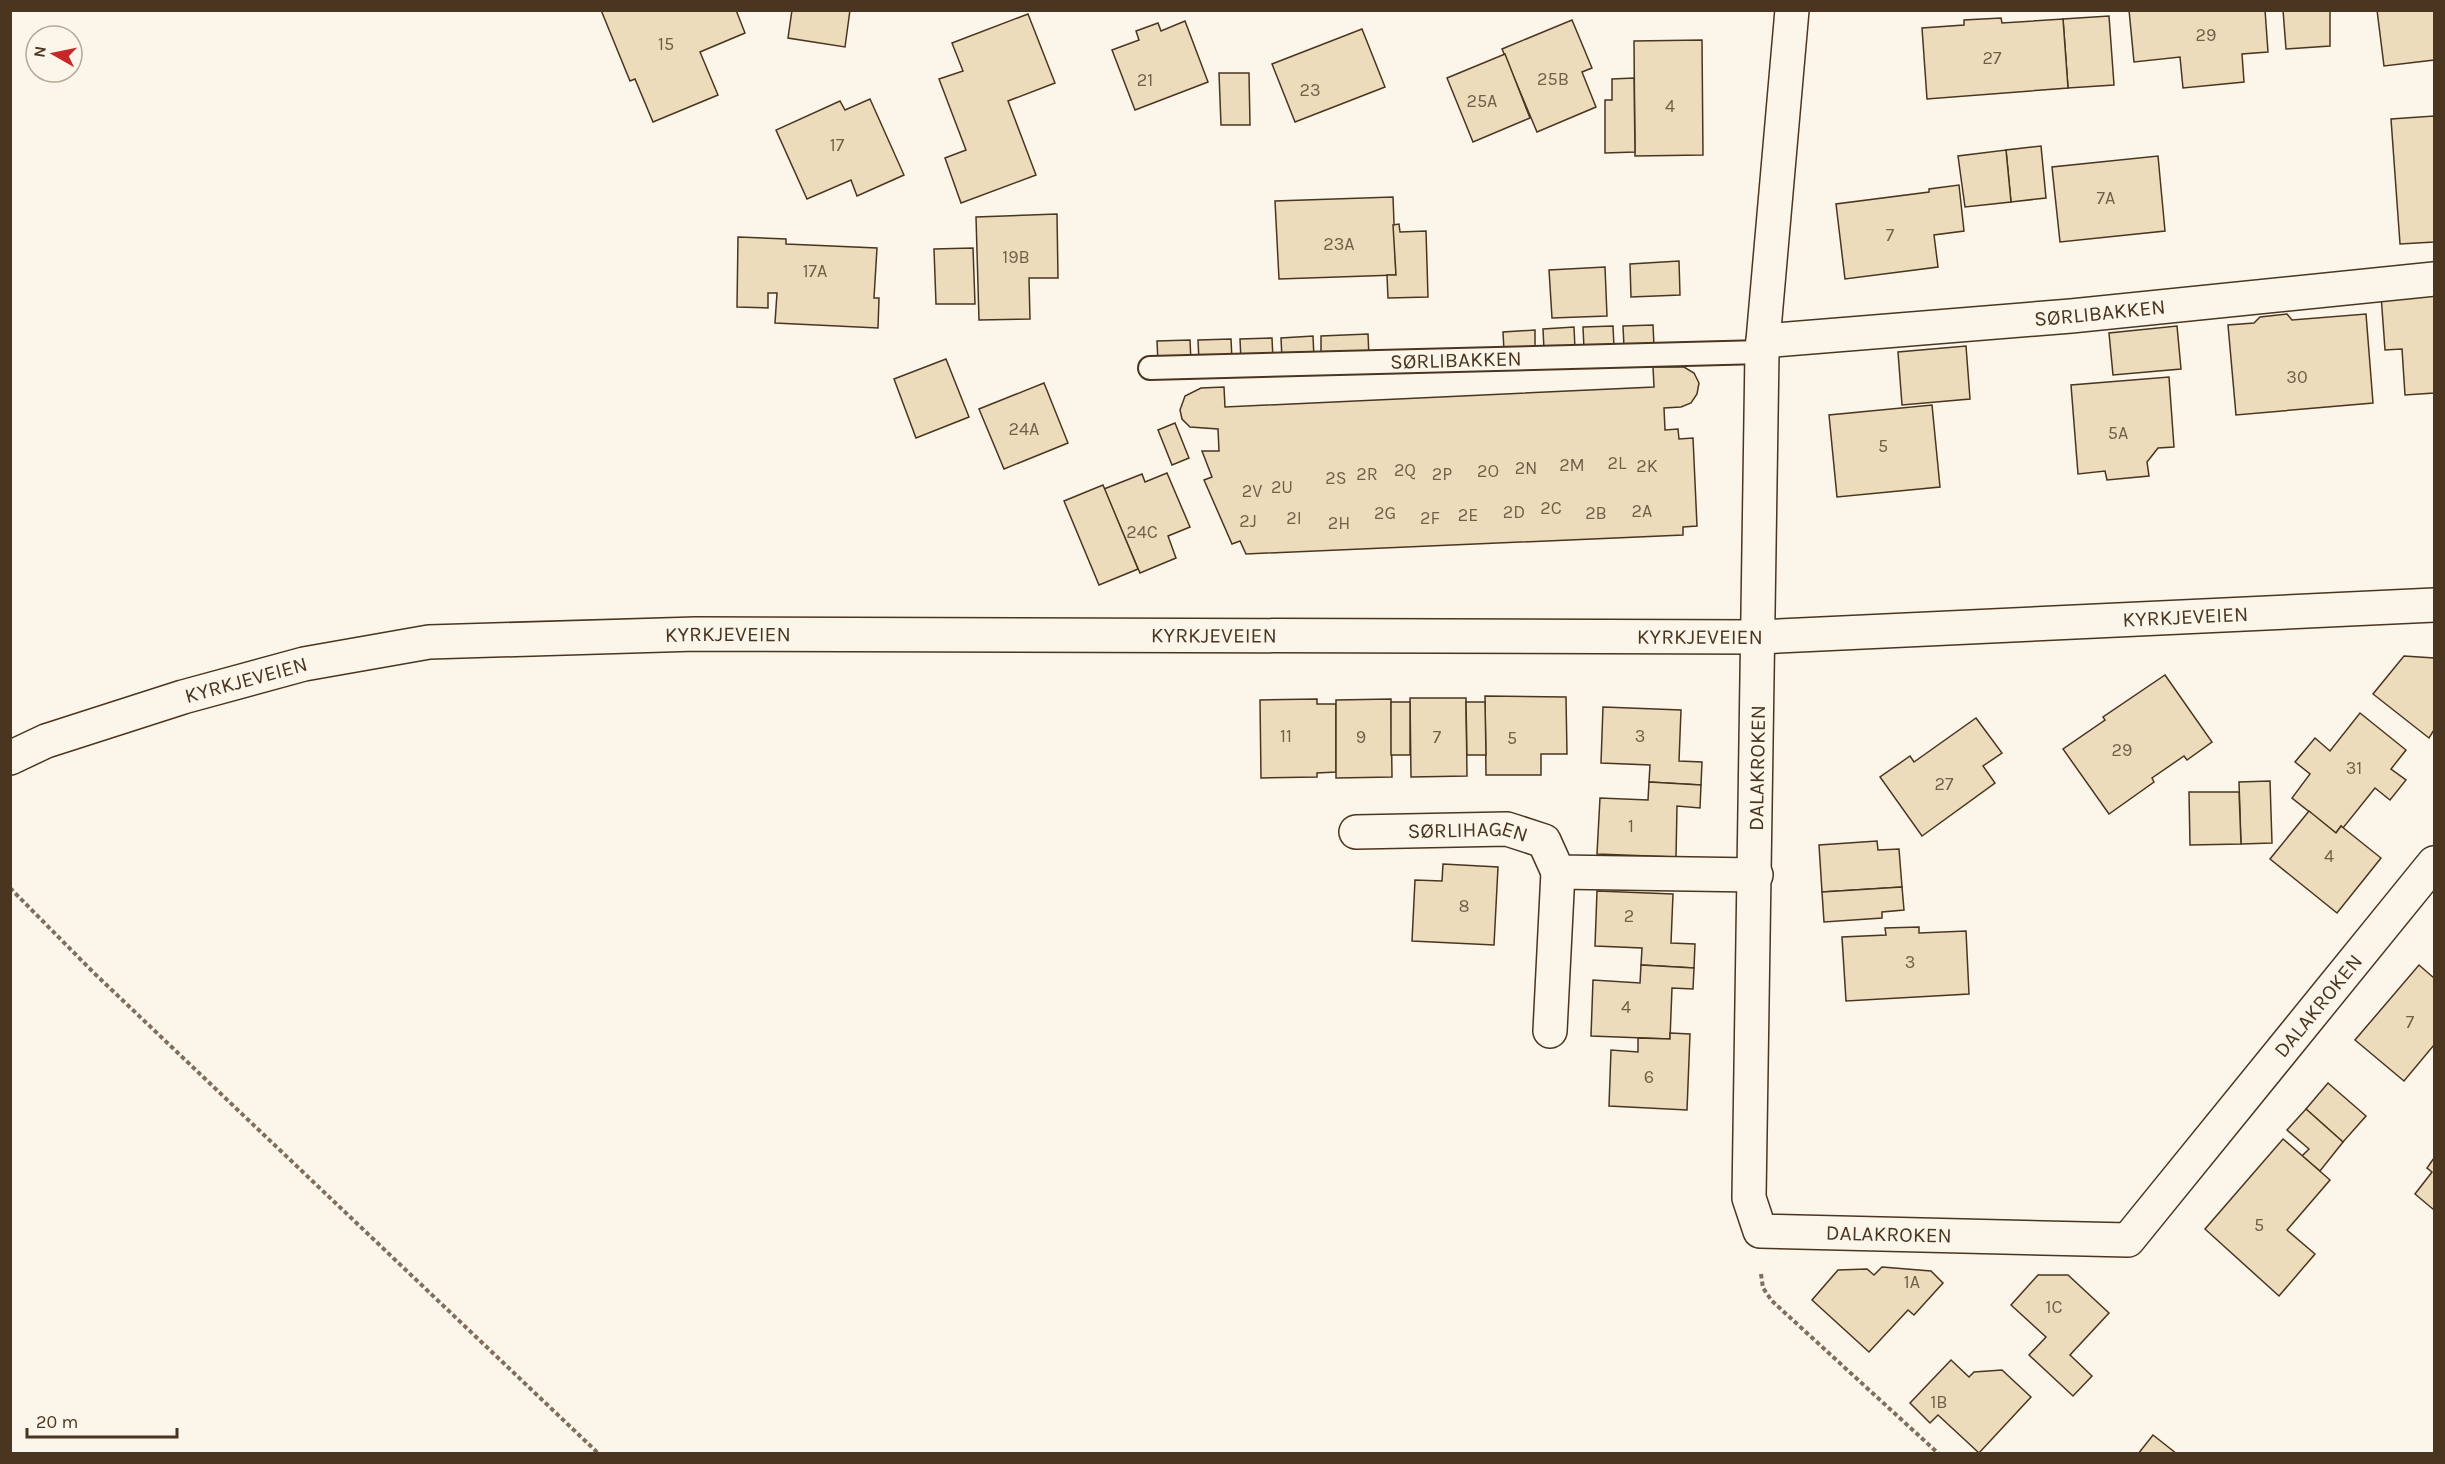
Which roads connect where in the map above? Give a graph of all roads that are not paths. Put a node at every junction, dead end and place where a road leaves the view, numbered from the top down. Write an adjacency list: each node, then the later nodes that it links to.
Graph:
1 (1792, 10): 3 (street)
2 (2434, 279): 3 (street, SØRLIBAKKEN)
3 (1763, 347): 4 (lane, SØRLIBAKKEN); 6 (street)
4 (1150, 368)
5 (2434, 604): 6 (street, KYRKJEVEIEN)
6 (1759, 638): 7 (street, KYRKJEVEIEN); 11 (street, DALAKROKEN)
7 (10, 758)
8 (1356, 832): 10 (street, SØRLIHAGEN)
9 (2434, 863): 11 (street, DALAKROKEN)
10 (1558, 872): 11 (street); 12 (street, SØRLIHAGEN)
11 (1756, 875)
12 (1550, 1031)

